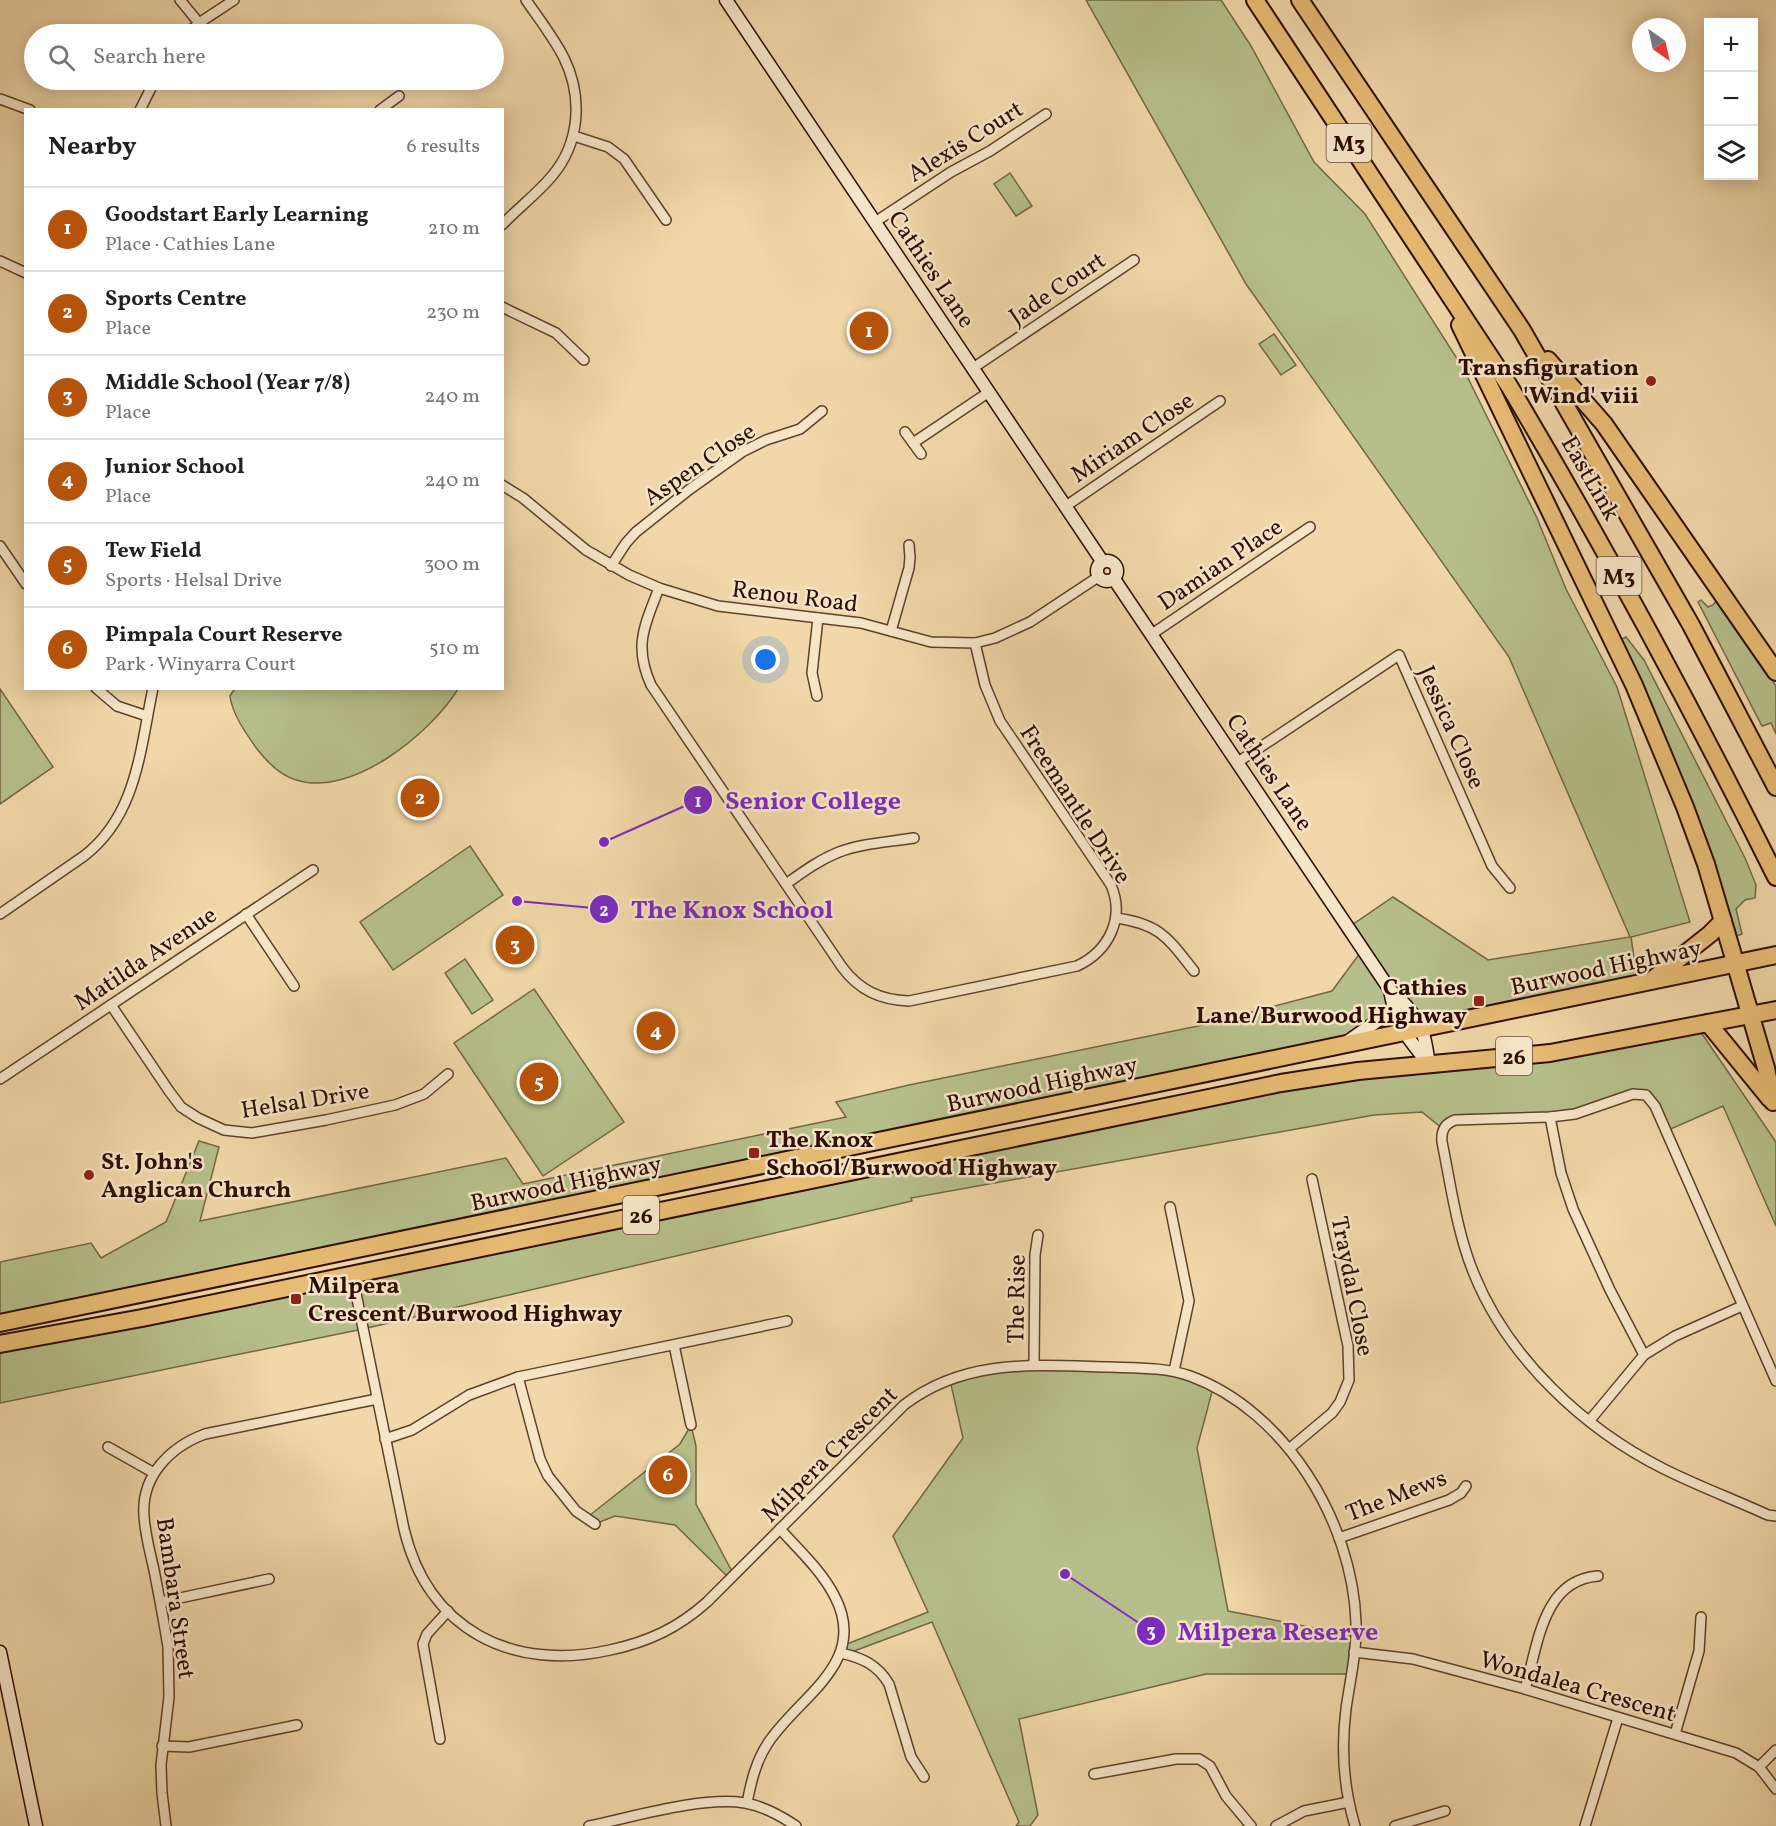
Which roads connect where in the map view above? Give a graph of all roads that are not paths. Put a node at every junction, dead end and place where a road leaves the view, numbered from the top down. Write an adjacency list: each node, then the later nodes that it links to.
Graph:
1 (180, 0): 7 (street)
2 (234, 0): 7 (street)
3 (526, 0): 15 (street)
4 (726, 0): 17 (street, Cathies Lane)
5 (1255, 0): 22 (highway, EastLink / M3)
6 (1300, 0): 24 (highway, EastLink / M3)
7 (199, 23)
8 (150, 90): 12 (street)
9 (399, 96): 13 (street)
10 (0, 99): 11 (street)
11 (25, 108)
12 (141, 108)
13 (383, 108)
14 (1046, 114): 17 (street, Alexis Court)
15 (574, 136): 16 (street); 18 (street)
16 (666, 220)
17 (876, 222): 26 (street, Cathies Lane)
18 (504, 223)
19 (1134, 260): 26 (street, Jade Court)
20 (0, 261): 21 (street)
21 (24, 272)
22 (1442, 286): 57 (highway, EastLink / M3); 63 (highway)
23 (504, 309): 25 (street)
24 (1522, 330): 48 (highway); 54 (highway, EastLink / M3)
25 (584, 360)
26 (973, 368): 27 (street, Cathies Lane)
27 (989, 392): 31 (street); 34 (street, Cathies Lane)
28 (1220, 401): 34 (street, Miriam Close)
29 (822, 411): 39 (street, Aspen Close)
30 (905, 432): 31 (street)
31 (913, 443): 32 (street)
32 (921, 454)
33 (504, 486): 39 (street, Renou Road)
34 (1066, 506): 38 (street, Cathies Lane)
35 (1310, 527): 46 (street, Damian Place)
36 (909, 545): 45 (street)
37 (0, 546): 42 (street)
38 (1102, 561): 40 (street); 41 (street)
39 (611, 566): 43 (street, Renou Road)
40 (1098, 577): 41 (street); 47 (street, Renou Road)
41 (1114, 579): 46 (street, Cathies Lane)
42 (24, 581)
43 (659, 588): 44 (street, Renou Road); 58 (street, Freemantle Drive)
44 (818, 618): 45 (street, Renou Road); 51 (street)
45 (891, 631): 47 (street, Renou Road)
46 (1152, 634): 53 (street, Cathies Lane)
47 (975, 643): 62 (street, Freemantle Drive)
48 (1776, 672)
49 (98, 690): 52 (street)
50 (153, 690): 52 (street)
51 (817, 696)
52 (147, 716): 60 (street)
53 (1238, 762): 59 (street, Jessica Close); 69 (street, Cathies Lane)
54 (1776, 786)
55 (914, 838): 58 (street)
56 (313, 870): 61 (street, Matilda Avenue)
57 (1776, 877)
58 (786, 884): 62 (street, Freemantle Drive)
59 (1510, 888)
60 (0, 914)
61 (246, 914): 68 (street); 70 (street, Matilda Avenue)
62 (1116, 918): 66 (street)
63 (1723, 921): 65 (highway); 67 (highway)
64 (1776, 955): 65 (highway, Burwood Highway / 26)
65 (1736, 964): 67 (highway, Burwood Highway / 26); 73 (highway)
66 (1194, 971)
67 (1650, 982): 75 (highway, Burwood Highway / 26)
68 (294, 986)
69 (1390, 990): 71 (street, Cathies Lane); 75 (street, Cathies Lane)
70 (111, 1005): 80 (street, Helsal Drive); 81 (street, Matilda Avenue)
71 (1393, 1010): 76 (street, Cathies Lane); 77 (street)
72 (1776, 1010): 73 (highway, Burwood Highway / 26)
73 (1751, 1015): 74 (highway, Burwood Highway / 26); 83 (highway)
74 (1708, 1023): 79 (highway, Burwood Highway / 26); 83 (highway)
75 (1422, 1029): 76 (highway, Burwood Highway / 26); 79 (street, Cathies Lane)
76 (1404, 1033): 77 (highway, Burwood Highway / 26); 79 (street, Cathies Lane)
77 (1342, 1046): 78 (highway, Burwood Highway / 26)
78 (1273, 1060): 82 (highway); 91 (highway, Burwood Highway / 26)
79 (1429, 1064): 82 (highway, Burwood Highway / 26)
80 (448, 1074)
81 (0, 1079)
82 (1281, 1083): 88 (highway, Burwood Highway / 26)
83 (1775, 1104)
84 (1550, 1117): 89 (street); 94 (street); 100 (street)
85 (1312, 1179): 104 (street, Traydal Close)
86 (1170, 1206): 96 (street)
87 (1038, 1235): 95 (street, The Rise)
88 (352, 1274): 92 (highway, Burwood Highway / 26); 99 (street, Milpera Crescent)
89 (1742, 1306): 94 (street); 98 (street)
90 (787, 1322): 93 (street)
91 (0, 1323)
92 (0, 1344)
93 (674, 1345): 97 (street); 101 (street)
94 (1644, 1355): 100 (street)
95 (1034, 1365): 96 (street, Milpera Crescent); 109 (street, Milpera Crescent)
96 (1174, 1371): 104 (street, Milpera Crescent)
97 (518, 1377): 102 (street); 108 (street)
98 (1776, 1381)
99 (376, 1399): 102 (street, Milpera Crescent); 105 (street, Bambara Street)
100 (1590, 1420): 107 (street)
101 (691, 1425)
102 (385, 1439): 114 (street, Milpera Crescent)
103 (108, 1447): 105 (street)
104 (1289, 1449): 110 (street, Milpera Crescent)
105 (154, 1473): 113 (street, Bambara Street)
106 (1466, 1486): 110 (street, The Mews)
107 (1776, 1516)
108 (595, 1524)
109 (780, 1529): 114 (street, Milpera Crescent); 117 (street)
110 (1339, 1538): 118 (street, Milpera Crescent)
111 (1598, 1576): 119 (street)
112 (269, 1579): 113 (street)
113 (160, 1602): 124 (street, Bambara Street)
114 (447, 1611): 123 (street)
115 (1701, 1617): 122 (street)
116 (0, 1652): 133 (street)
117 (841, 1653): 128 (street); 131 (street)
118 (1354, 1653): 119 (street, Wondalea Crescent); 130 (street, Milpera Crescent)
119 (1525, 1689): 120 (street, Wondalea Crescent)
120 (1618, 1718): 122 (street, Wondalea Crescent); 141 (street)
121 (297, 1725): 124 (street)
122 (1675, 1734): 126 (street, Wondalea Crescent)
123 (440, 1739)
124 (162, 1746): 134 (street, Bambara Street)
125 (1776, 1750): 126 (street)
126 (1759, 1767): 129 (street, Wondalea Crescent)
127 (1094, 1774): 137 (street)
128 (924, 1777)
129 (1776, 1790)
130 (1348, 1802): 138 (street); 139 (street, Milpera Crescent)
131 (747, 1803): 135 (street); 136 (street)
132 (1445, 1811): 140 (street)
133 (36, 1826)
134 (166, 1826)
135 (589, 1826)
136 (796, 1826)
137 (1251, 1826)
138 (1276, 1826)
139 (1355, 1826)
140 (1395, 1826)
141 (1585, 1826)

